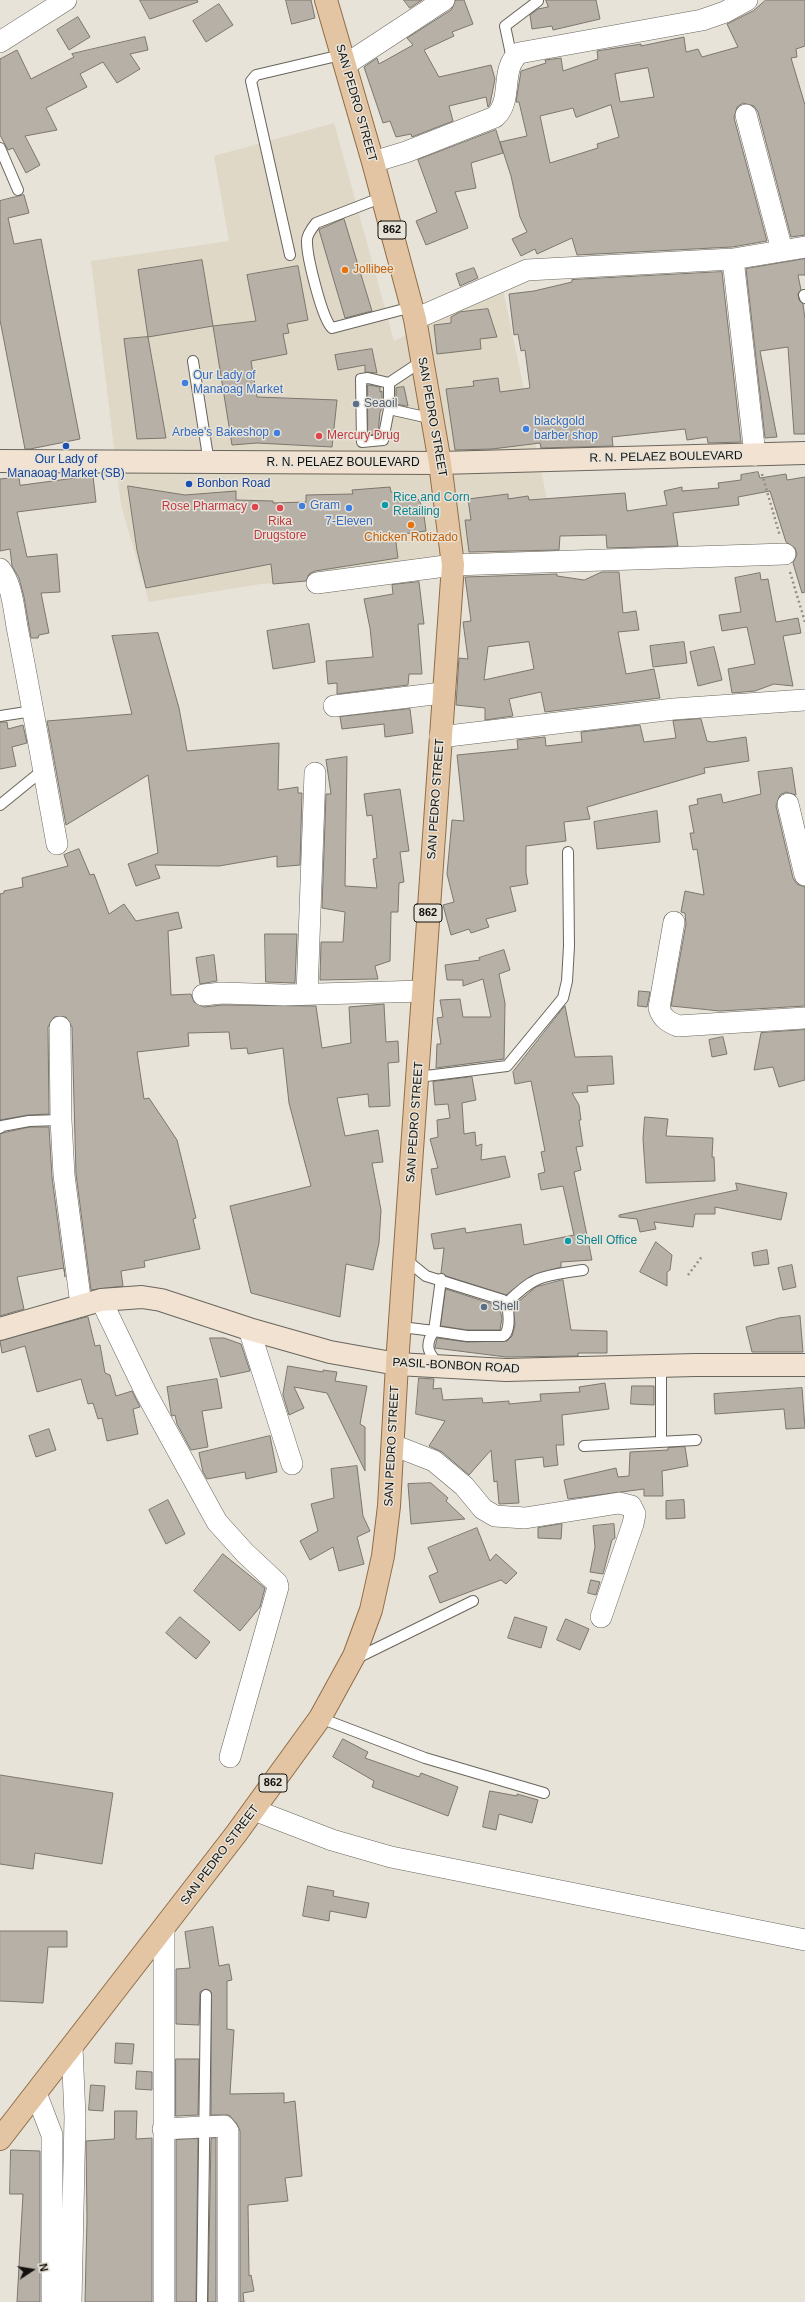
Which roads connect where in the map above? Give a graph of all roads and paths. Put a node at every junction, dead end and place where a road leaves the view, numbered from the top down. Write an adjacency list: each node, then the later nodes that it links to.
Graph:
1 (66, 0): 7 (street)
2 (326, 0): 9 (main road, SAN PEDRO STREET / 862)
3 (444, 0): 9 (street)
4 (746, 0): 6 (street)
5 (538, 1): 8 (lane)
6 (723, 6): 8 (street)
7 (2, 37)
8 (512, 59): 12 (street)
9 (343, 60): 12 (main road, SAN PEDRO STREET / 862); 17 (lane)
10 (746, 115): 16 (street)
11 (0, 148): 13 (lane)
12 (373, 162): 14 (main road, SAN PEDRO STREET / 862)
13 (18, 190)
14 (383, 197): 19 (main road, SAN PEDRO STREET / 862); 19 (lane)
15 (805, 247): 16 (street)
16 (782, 250): 18 (street)
17 (290, 255)
18 (733, 259): 19 (street); 27 (street)
19 (414, 313): 21 (main road, SAN PEDRO STREET / 862)
20 (193, 361): 29 (lane)
21 (422, 361): 22 (lane); 24 (main road, SAN PEDRO STREET / 862)
22 (389, 382): 23 (lane); 25 (lane)
23 (389, 409): 24 (lane); 25 (lane)
24 (434, 418): 30 (main road, SAN PEDRO STREET / 862)
25 (366, 453): 29 (street, R. N. PELAEZ BOULEVARD); 30 (street, R. N. PELAEZ BOULEVARD)
26 (805, 453): 27 (street, R. N. PELAEZ BOULEVARD)
27 (755, 455): 30 (street, R. N. PELAEZ BOULEVARD)
28 (0, 461): 29 (street, R. N. PELAEZ BOULEVARD)
29 (209, 463)
30 (440, 463): 32 (main road, SAN PEDRO STREET / 862)
31 (785, 554): 32 (street)
32 (453, 565): 34 (street); 35 (main road, SAN PEDRO STREET / 862)
33 (0, 569): 38 (street)
34 (317, 583)
35 (442, 693): 37 (street); 40 (main road, SAN PEDRO STREET / 862)
36 (805, 700): 40 (street)
37 (334, 706)
38 (33, 711): 39 (lane); 41 (street)
39 (0, 716)
40 (440, 737): 49 (main road, SAN PEDRO STREET / 862)
41 (43, 770): 44 (lane); 45 (street)
42 (315, 774): 50 (street)
43 (788, 804): 47 (street)
44 (0, 805)
45 (57, 844)
46 (568, 852): 54 (lane)
47 (805, 875)
48 (674, 922): 52 (street)
49 (423, 991): 50 (street); 54 (main road, SAN PEDRO STREET / 862)
50 (307, 994): 51 (street)
51 (203, 995)
52 (805, 1018)
53 (60, 1027): 55 (street)
54 (418, 1077): 58 (main road, SAN PEDRO STREET / 862)
55 (61, 1120): 56 (lane); 62 (street)
56 (0, 1128)
57 (703, 1255): 60 (path)
58 (405, 1259): 61 (lane); 64 (main road, SAN PEDRO STREET / 862)
59 (583, 1270): 63 (lane)
60 (688, 1275)
61 (441, 1279): 63 (lane); 67 (lane)
62 (91, 1303): 65 (street, PASIL-BONBON ROAD); 66 (street, PASIL-BONBON ROAD); 81 (street)
63 (507, 1303): 67 (lane)
64 (400, 1327): 67 (lane); 68 (main road, SAN PEDRO STREET / 862)
65 (0, 1328)
66 (249, 1329): 68 (street, PASIL-BONBON ROAD); 76 (street)
67 (434, 1331): 70 (lane)
68 (397, 1364): 70 (street, PASIL-BONBON ROAD); 74 (main road, SAN PEDRO STREET / 862)
69 (805, 1365): 71 (street, PASIL-BONBON ROAD)
70 (442, 1366): 71 (street, PASIL-BONBON ROAD)
71 (661, 1366): 73 (lane)
72 (696, 1440): 73 (lane)
73 (662, 1442): 75 (lane)
74 (393, 1446): 78 (street); 79 (main road, SAN PEDRO STREET / 862)
75 (584, 1446)
76 (292, 1464)
77 (474, 1601): 79 (lane)
78 (601, 1617)
79 (352, 1661): 80 (main road, SAN PEDRO STREET / 862)
80 (320, 1718): 82 (lane); 83 (main road, SAN PEDRO STREET / 862)
81 (230, 1757)
82 (544, 1793)
83 (254, 1810): 84 (main road, SAN PEDRO STREET / 862); 85 (street)
84 (164, 1929): 87 (main road, SAN PEDRO STREET / 862); 90 (street)
85 (805, 1940)
86 (206, 1995): 89 (lane)
87 (72, 2047): 88 (main road, SAN PEDRO STREET / 862); 93 (street)
88 (36, 2093): 91 (main road, SAN PEDRO STREET / 862); 92 (street)
89 (205, 2127): 90 (street); 95 (lane); 96 (street)
90 (163, 2129): 94 (street)
91 (0, 2139)
92 (52, 2302)
93 (71, 2302)
94 (164, 2302)
95 (202, 2302)
96 (228, 2302)

